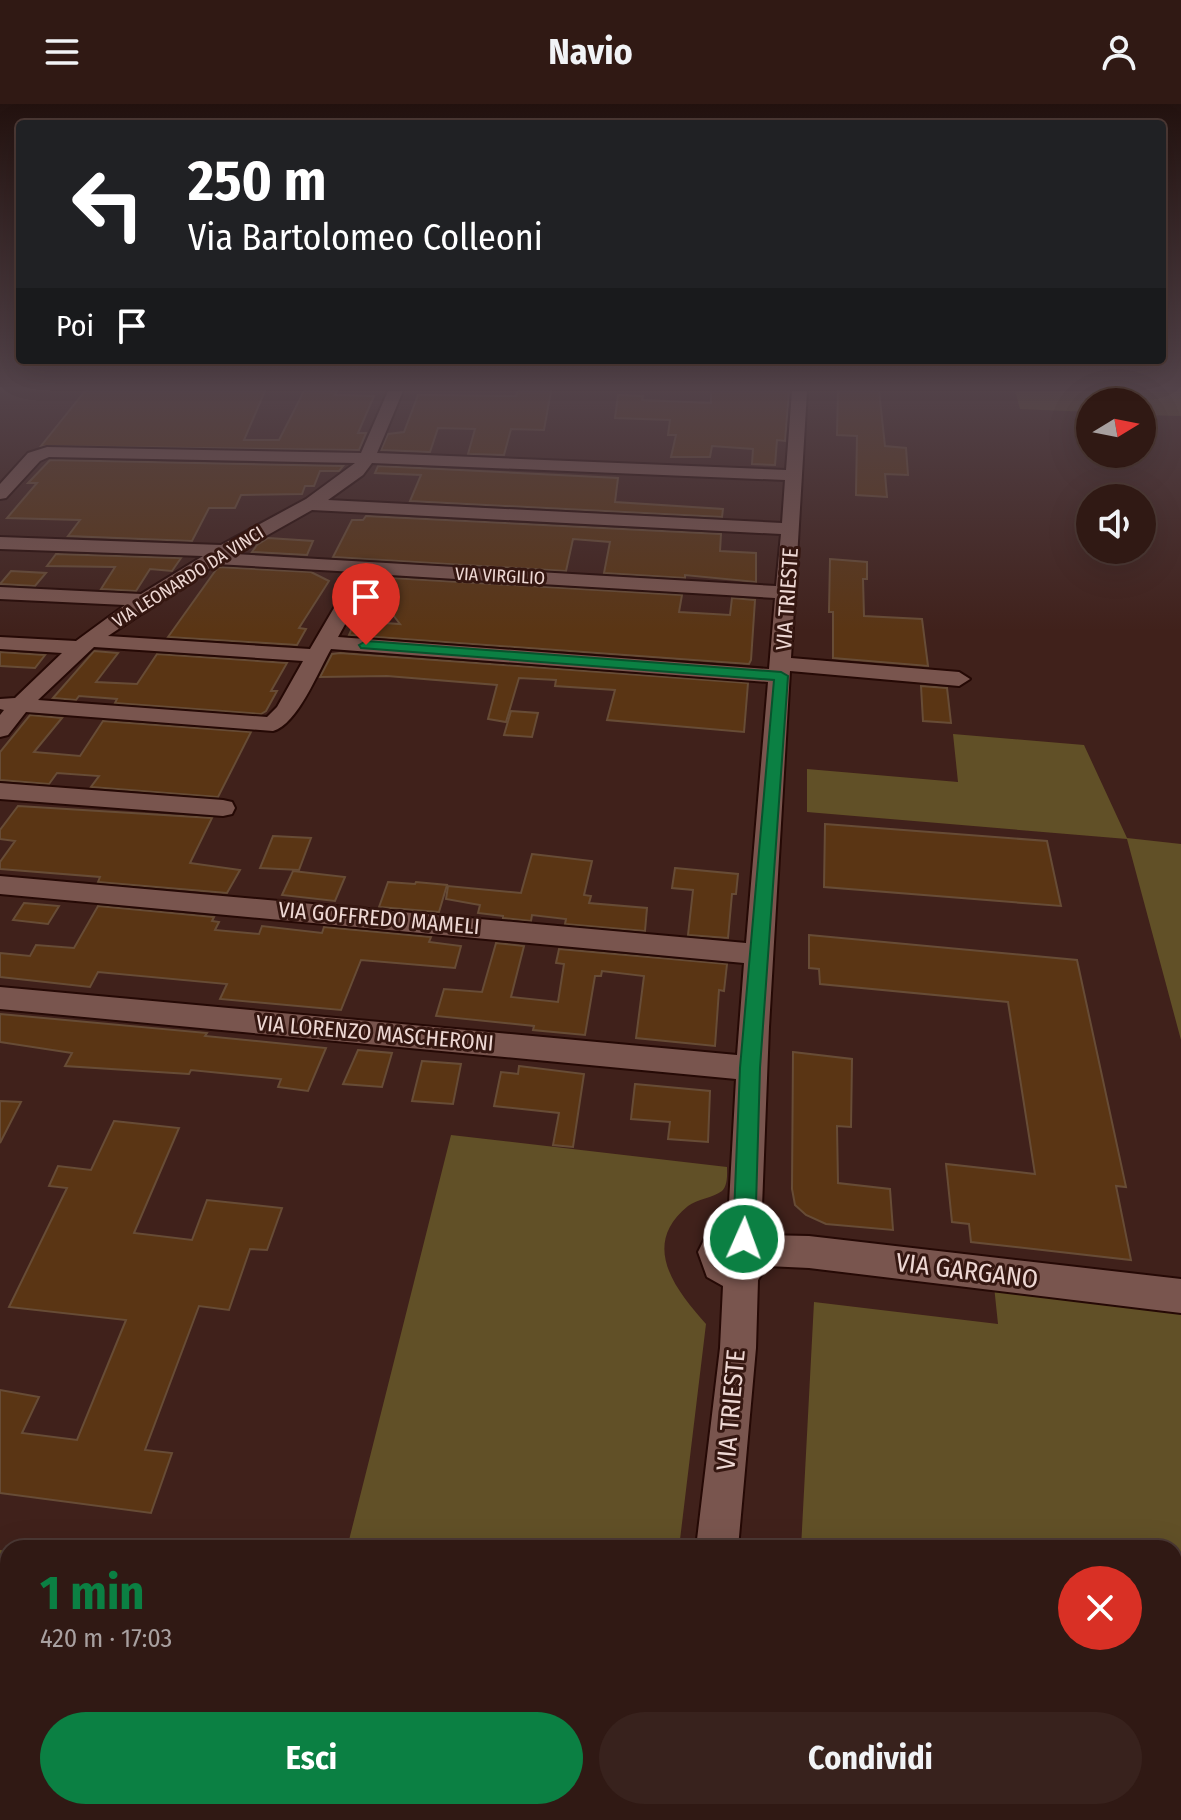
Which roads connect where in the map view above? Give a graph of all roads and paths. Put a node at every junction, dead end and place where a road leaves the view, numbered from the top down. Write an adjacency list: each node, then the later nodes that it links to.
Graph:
1 (21, 471): 6 (street)
2 (355, 471): 7 (street, VIA LEONARDO DA VINCI)
3 (696, 471): 5 (street)
4 (795, 471): 5 (street, VIA TRIESTE)
5 (795, 475): 8 (street, VIA TRIESTE)
6 (0, 494)
7 (305, 504): 8 (street); 10 (street, VIA LEONARDO DA VINCI)
8 (792, 529): 13 (street, VIA TRIESTE)
9 (0, 543): 10 (street, VIA VIRGILIO)
10 (218, 555): 11 (street, VIA VIRGILIO); 14 (street, VIA LEONARDO DA VINCI)
11 (367, 568): 13 (street, VIA VIRGILIO); 17 (street)
12 (0, 593): 14 (street)
13 (787, 593): 18 (street, VIA TRIESTE)
14 (148, 600): 16 (street, VIA LEONARDO DA VINCI)
15 (0, 643): 16 (street)
16 (87, 645): 17 (street); 20 (street, VIA LEONARDO DA VINCI)
17 (320, 649): 18 (street); 20 (street)
18 (781, 670): 19 (street); 25 (street, VIA TRIESTE)
19 (959, 679)
20 (13, 699): 21 (street, VIA LEONARDO DA VINCI)
21 (0, 730)
22 (0, 791): 23 (street)
23 (223, 808)
24 (0, 885): 25 (street, VIA GOFFREDO MAMELI)
25 (759, 954): 27 (street, VIA TRIESTE)
26 (0, 998): 27 (street, VIA LORENZO MASCHERONI)
27 (750, 1068): 28 (street, VIA TRIESTE)
28 (746, 1253): 29 (street, VIA GARGANO); 30 (street, VIA TRIESTE)
29 (1181, 1296)
30 (718, 1540)

